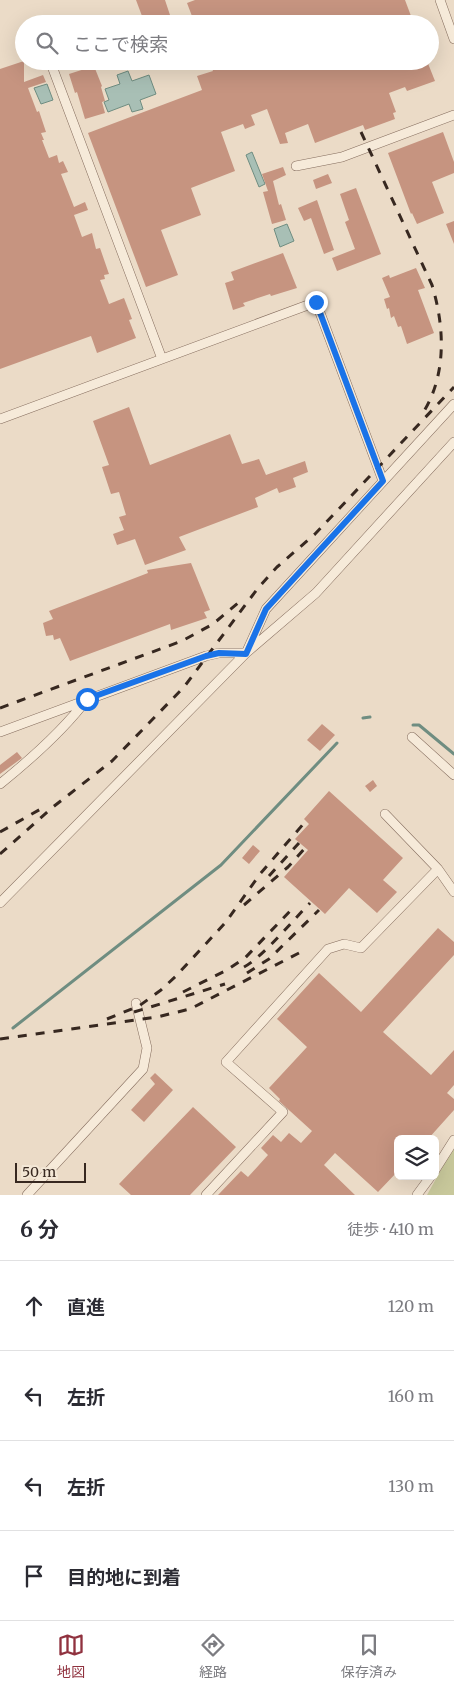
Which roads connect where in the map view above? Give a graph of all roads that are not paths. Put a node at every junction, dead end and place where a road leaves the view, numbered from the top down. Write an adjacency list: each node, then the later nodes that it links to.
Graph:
1 (440, 0): 2 (street)
2 (454, 39)
3 (53, 70): 6 (street)
4 (454, 115): 5 (street)
5 (296, 166)
6 (162, 359): 8 (street); 10 (street)
7 (454, 404): 10 (street)
8 (0, 419)
9 (454, 442): 11 (street)
10 (383, 481): 11 (street)
11 (246, 654): 12 (street); 20 (street)
12 (87, 699): 13 (street); 16 (street)
13 (0, 732)
14 (412, 737): 15 (street)
15 (454, 775)
16 (0, 784)
17 (385, 814): 18 (street)
18 (438, 869): 19 (street); 26 (street)
19 (454, 892)
20 (0, 903)
21 (136, 1004): 25 (street)
22 (454, 1140): 23 (street)
23 (439, 1164)
24 (428, 1180): 27 (street)
25 (27, 1195)
26 (206, 1195)
27 (417, 1195)

